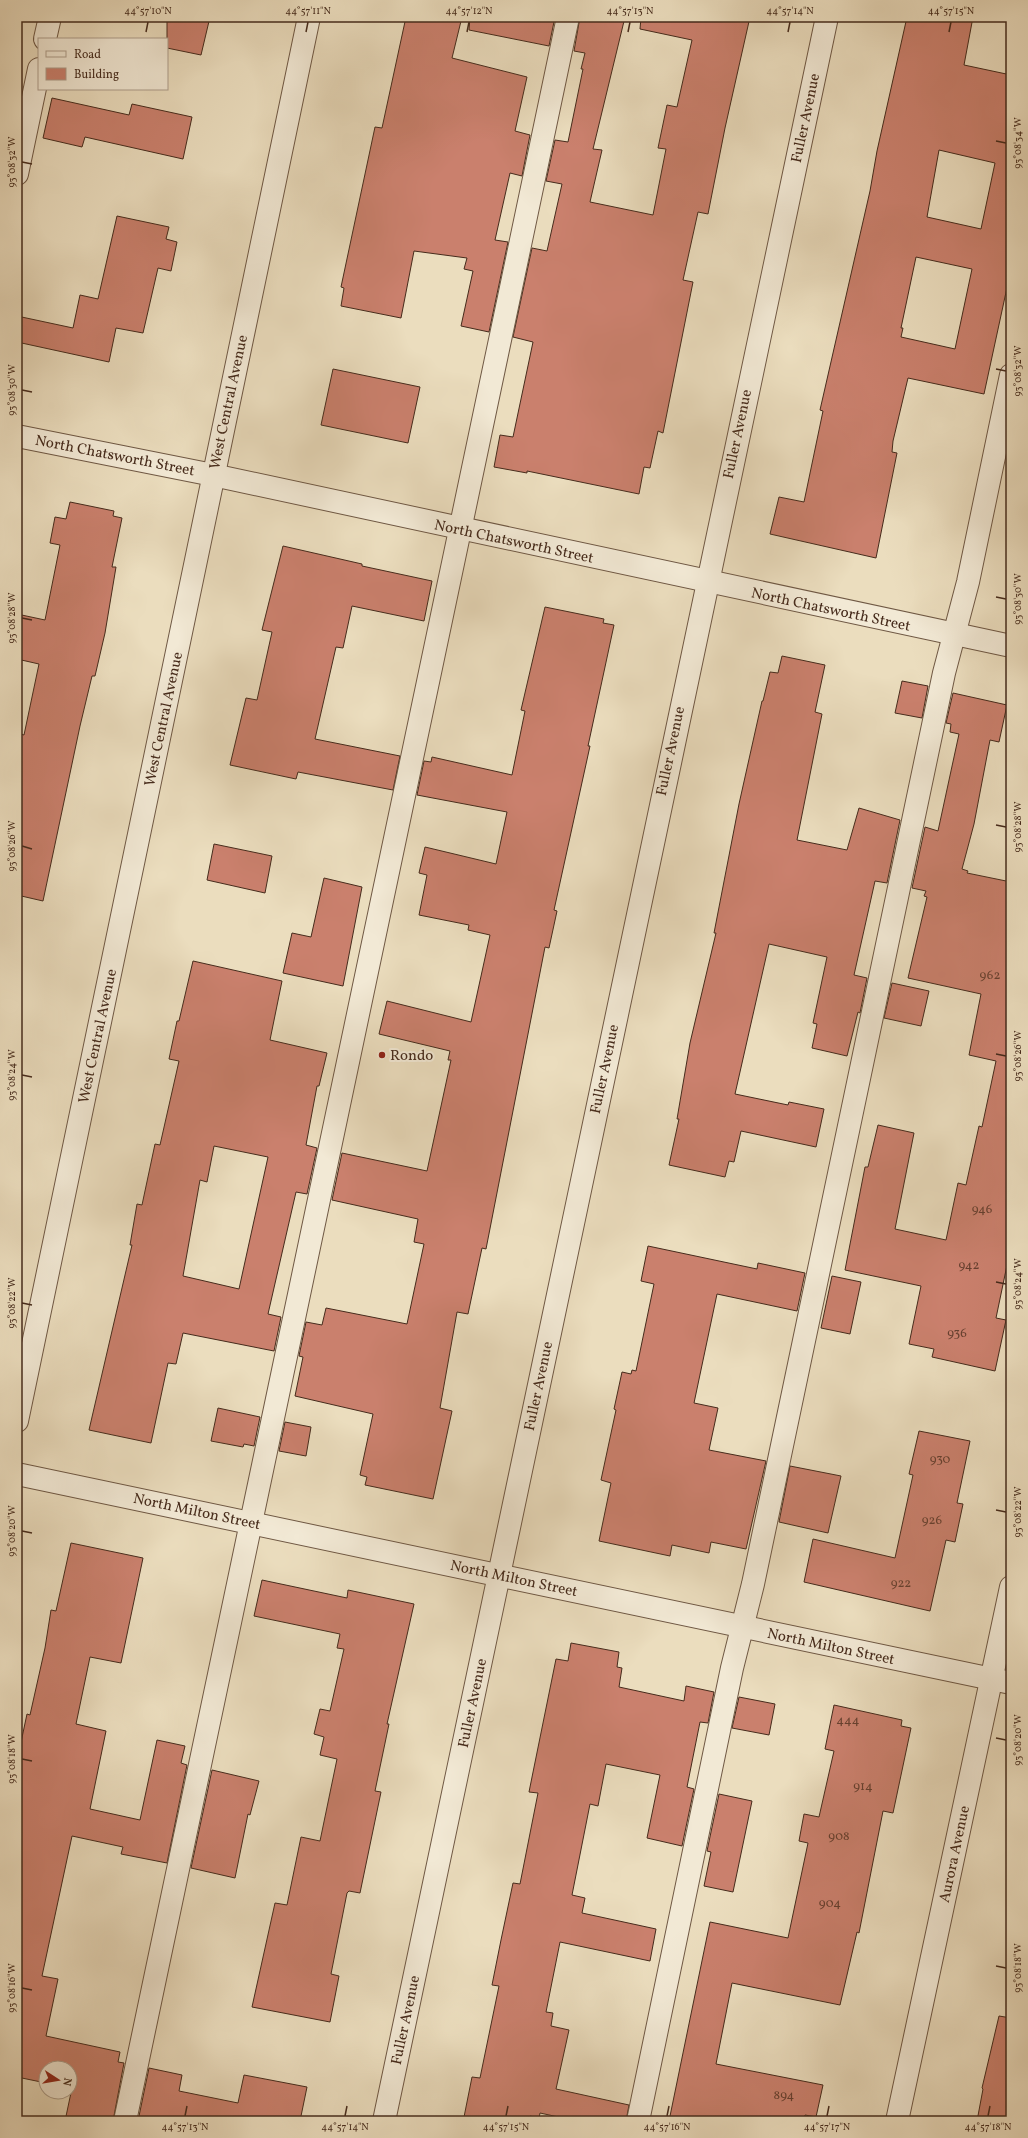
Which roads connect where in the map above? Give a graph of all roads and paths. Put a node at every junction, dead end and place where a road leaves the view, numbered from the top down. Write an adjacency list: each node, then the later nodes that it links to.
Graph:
1 (50, 17): 5 (street)
2 (309, 17): 10 (street, West Central Avenue)
3 (568, 17): 11 (street)
4 (827, 17): 12 (street, Fuller Avenue)
5 (45, 38)
6 (38, 74): 7 (street)
7 (17, 174)
8 (1011, 375): 13 (street)
9 (17, 436): 10 (street, North Chatsworth Street)
10 (213, 475): 11 (street, North Chatsworth Street); 15 (street, West Central Avenue)
11 (462, 529): 12 (street, North Chatsworth Street); 17 (street)
12 (705, 582): 13 (street, North Chatsworth Street); 18 (street, Fuller Avenue)
13 (954, 635): 14 (street, North Chatsworth Street); 20 (street)
14 (1011, 646)
15 (17, 1421)
16 (17, 1474): 17 (street, North Milton Street)
17 (251, 1523): 18 (street, North Milton Street); 22 (street)
18 (500, 1575): 20 (street, North Milton Street); 23 (street, Fuller Avenue)
19 (1011, 1586): 21 (street, Aurora Avenue)
20 (743, 1628): 21 (street, North Milton Street); 24 (street)
21 (1001, 1681): 25 (street, Aurora Avenue)
22 (125, 2121)
23 (384, 2121)
24 (638, 2121)
25 (897, 2121)

